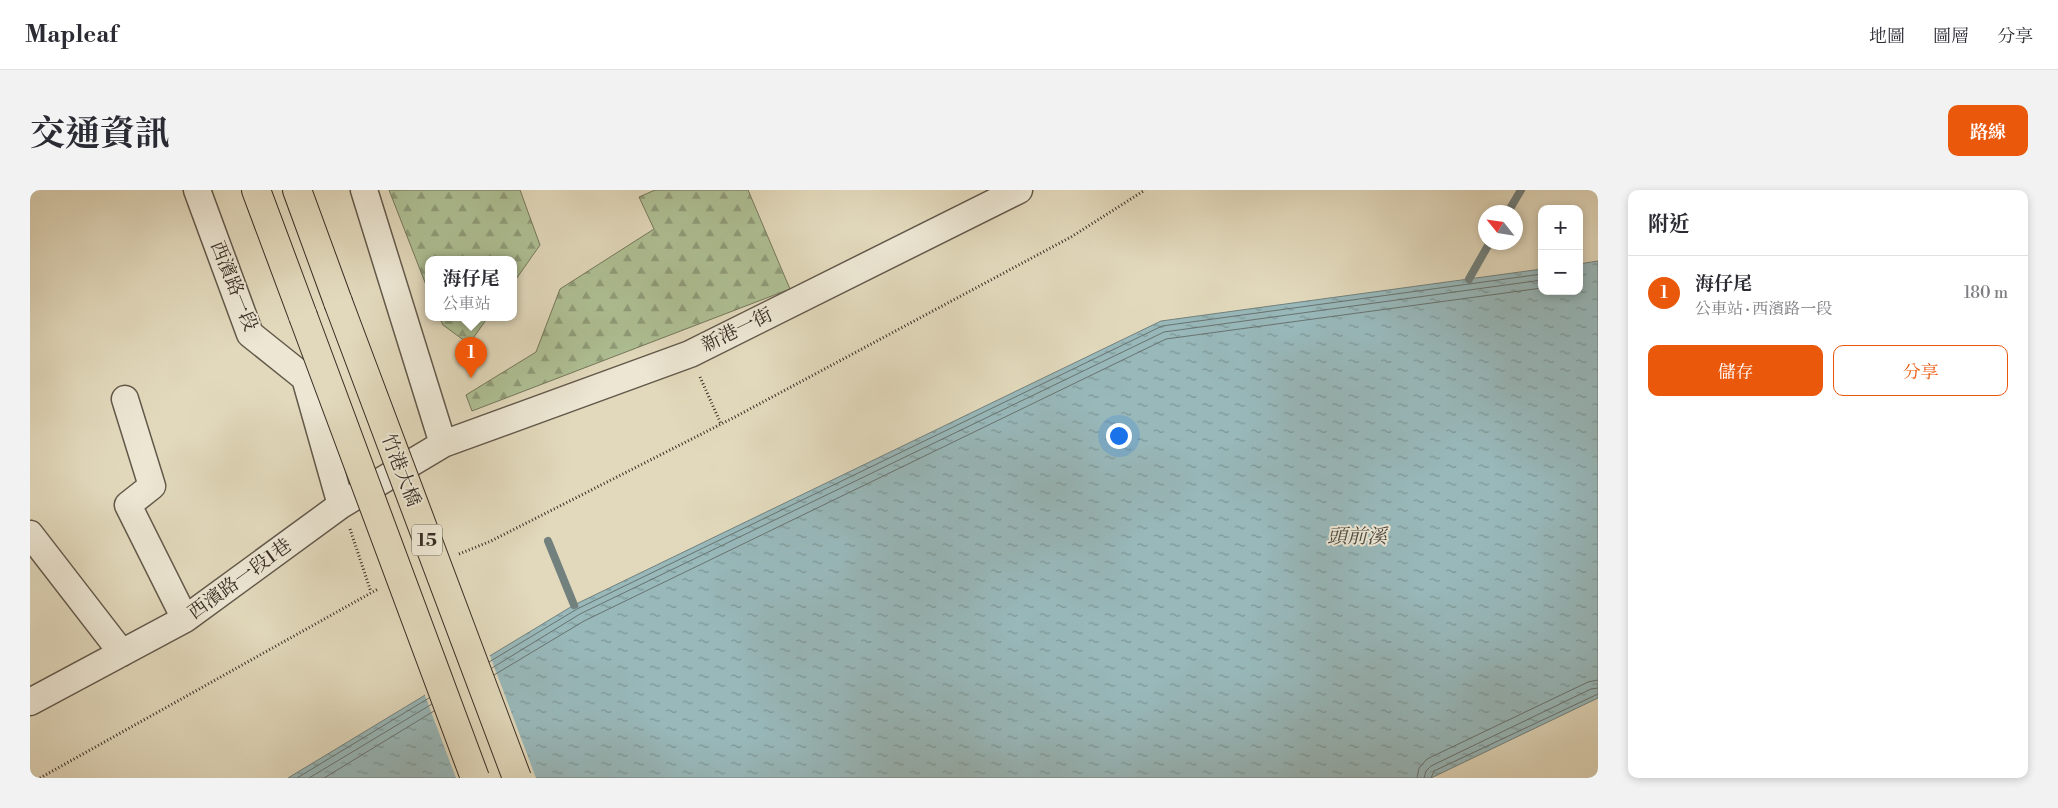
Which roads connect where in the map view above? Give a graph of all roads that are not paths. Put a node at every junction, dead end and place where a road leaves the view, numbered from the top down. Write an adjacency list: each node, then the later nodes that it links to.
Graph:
1 (197, 190): 8 (street, 西濱路一段)
2 (256, 190): 13 (main road, 竹港大橋 / 15, bridge)
3 (297, 190): 14 (main road, 竹港大橋 / 15, bridge)
4 (364, 190): 7 (street)
5 (1019, 190): 7 (street, 新港一街)
6 (125, 399): 10 (street)
7 (443, 444): 8 (street, 西濱路一段1巷)
8 (342, 505): 10 (street, 西濱路一段1巷)
9 (30, 534): 11 (street)
10 (185, 619): 11 (street, 西濱路一段1巷)
11 (122, 653): 12 (street, 西濱路一段1巷)
12 (30, 702)
13 (475, 778)
14 (517, 778)

